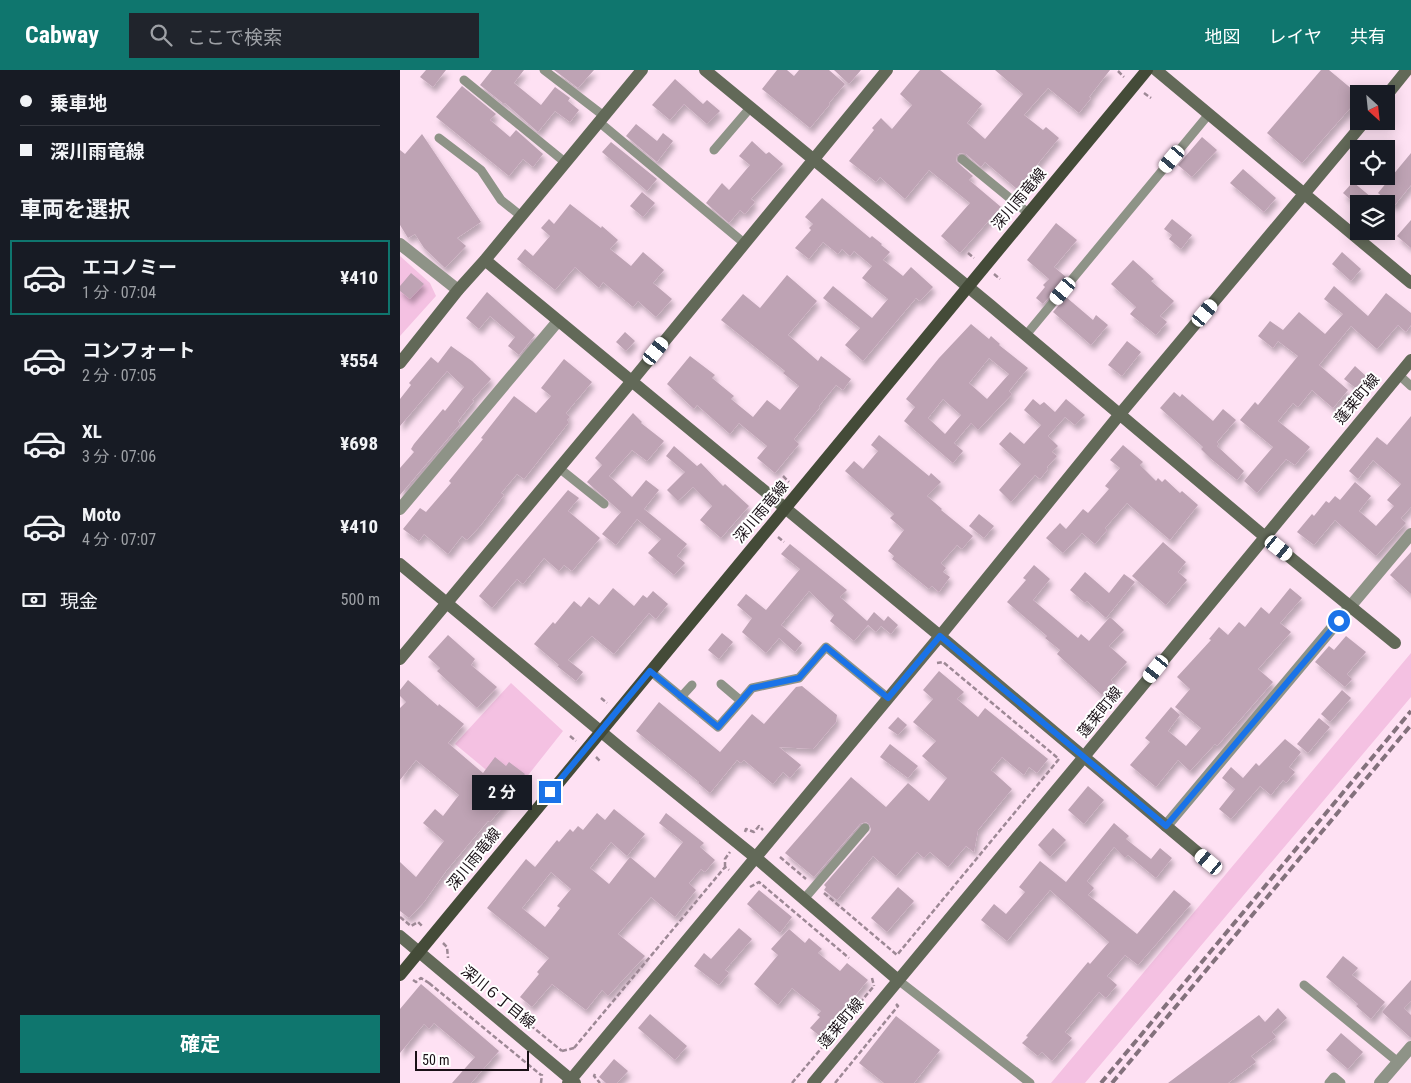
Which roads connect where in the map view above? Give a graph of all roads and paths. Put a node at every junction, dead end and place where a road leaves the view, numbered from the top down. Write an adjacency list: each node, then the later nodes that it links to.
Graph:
1 (544, 70): 12 (lane)
2 (642, 70): 12 (street)
3 (705, 70): 10 (street)
4 (887, 70): 16 (street)
5 (1147, 70): 20 (main road, 深川雨竜線)
6 (1156, 70): 11 (street)
7 (1407, 70): 9 (street)
8 (464, 80): 18 (lane)
9 (1395, 85)
10 (750, 108): 15 (lane); 16 (street)
11 (1209, 114): 19 (street); 29 (lane)
12 (602, 119): 18 (street); 22 (lane)
13 (1358, 130): 19 (street)
14 (439, 138): 21 (lane)
15 (714, 150)
16 (813, 159): 22 (street); 26 (street)
17 (962, 159): 20 (lane)
18 (566, 163): 21 (street)
19 (1304, 195): 25 (street); 35 (street)
20 (1028, 214): 26 (main road, 深川雨竜線)
21 (522, 216): 24 (street)
22 (744, 243): 33 (street)
23 (400, 244): 27 (street)
24 (485, 260): 27 (street); 28 (street)
25 (1411, 284)
26 (967, 287): 29 (street); 39 (main road, 深川雨竜線)
27 (458, 290): 31 (street)
28 (558, 321): 33 (street); 38 (street)
29 (1026, 335): 35 (street)
30 (1411, 360): 32 (street, 蓬莱町線)
31 (400, 363)
32 (1399, 375): 34 (lane); 41 (street, 蓬莱町線)
33 (631, 382): 36 (street); 39 (street)
34 (1411, 386)
35 (1120, 414): 41 (street); 45 (street)
36 (559, 468): 37 (lane); 43 (street)
37 (604, 504)
38 (400, 509)
39 (784, 509): 45 (street); 49 (main road, 深川雨竜線)
40 (1411, 534): 44 (street)
41 (1264, 536): 44 (street); 56 (street, 蓬莱町線)
42 (400, 564): 43 (street)
43 (446, 603): 47 (street); 55 (street)
44 (1351, 607): 46 (street); 57 (street)
45 (940, 636): 53 (street); 56 (street)
46 (1395, 643)
47 (400, 659)
48 (936, 663): 63 (path)
49 (650, 671): 52 (lane); 55 (main road, 深川雨竜線)
50 (721, 684): 54 (lane)
51 (692, 685): 52 (lane)
52 (681, 698): 54 (lane)
53 (888, 698): 54 (lane); 59 (street)
54 (741, 701)
55 (600, 731): 59 (street); 68 (main road, 深川雨竜線)
56 (1084, 758): 57 (street); 72 (street, 蓬莱町線)
57 (1166, 826): 61 (street)
58 (865, 828): 63 (lane)
59 (755, 857): 62 (street); 64 (street)
60 (780, 857): 63 (path)
61 (1209, 862)
62 (738, 878): 69 (path); 77 (path); 79 (street)
63 (815, 886): 64 (lane)
64 (804, 899): 72 (street)
65 (400, 917): 66 (path)
66 (405, 921)
67 (400, 936): 68 (street, 深川６丁目線)
68 (419, 952): 71 (main road, 深川雨竜線); 79 (street, 深川６丁目線)
69 (850, 959)
70 (866, 972): 75 (path)
71 (400, 974)
72 (898, 980): 81 (street, 蓬莱町線); 82 (lane)
73 (429, 983): 80 (path)
74 (1304, 985): 78 (lane)
75 (874, 986)
76 (1411, 1046): 78 (street)
77 (574, 1048)
78 (1398, 1062): 85 (street)
79 (571, 1082)
80 (541, 1083)
81 (813, 1083)
82 (1030, 1083)
83 (1329, 1083): 84 (lane)
84 (1341, 1083)
85 (1380, 1083)

